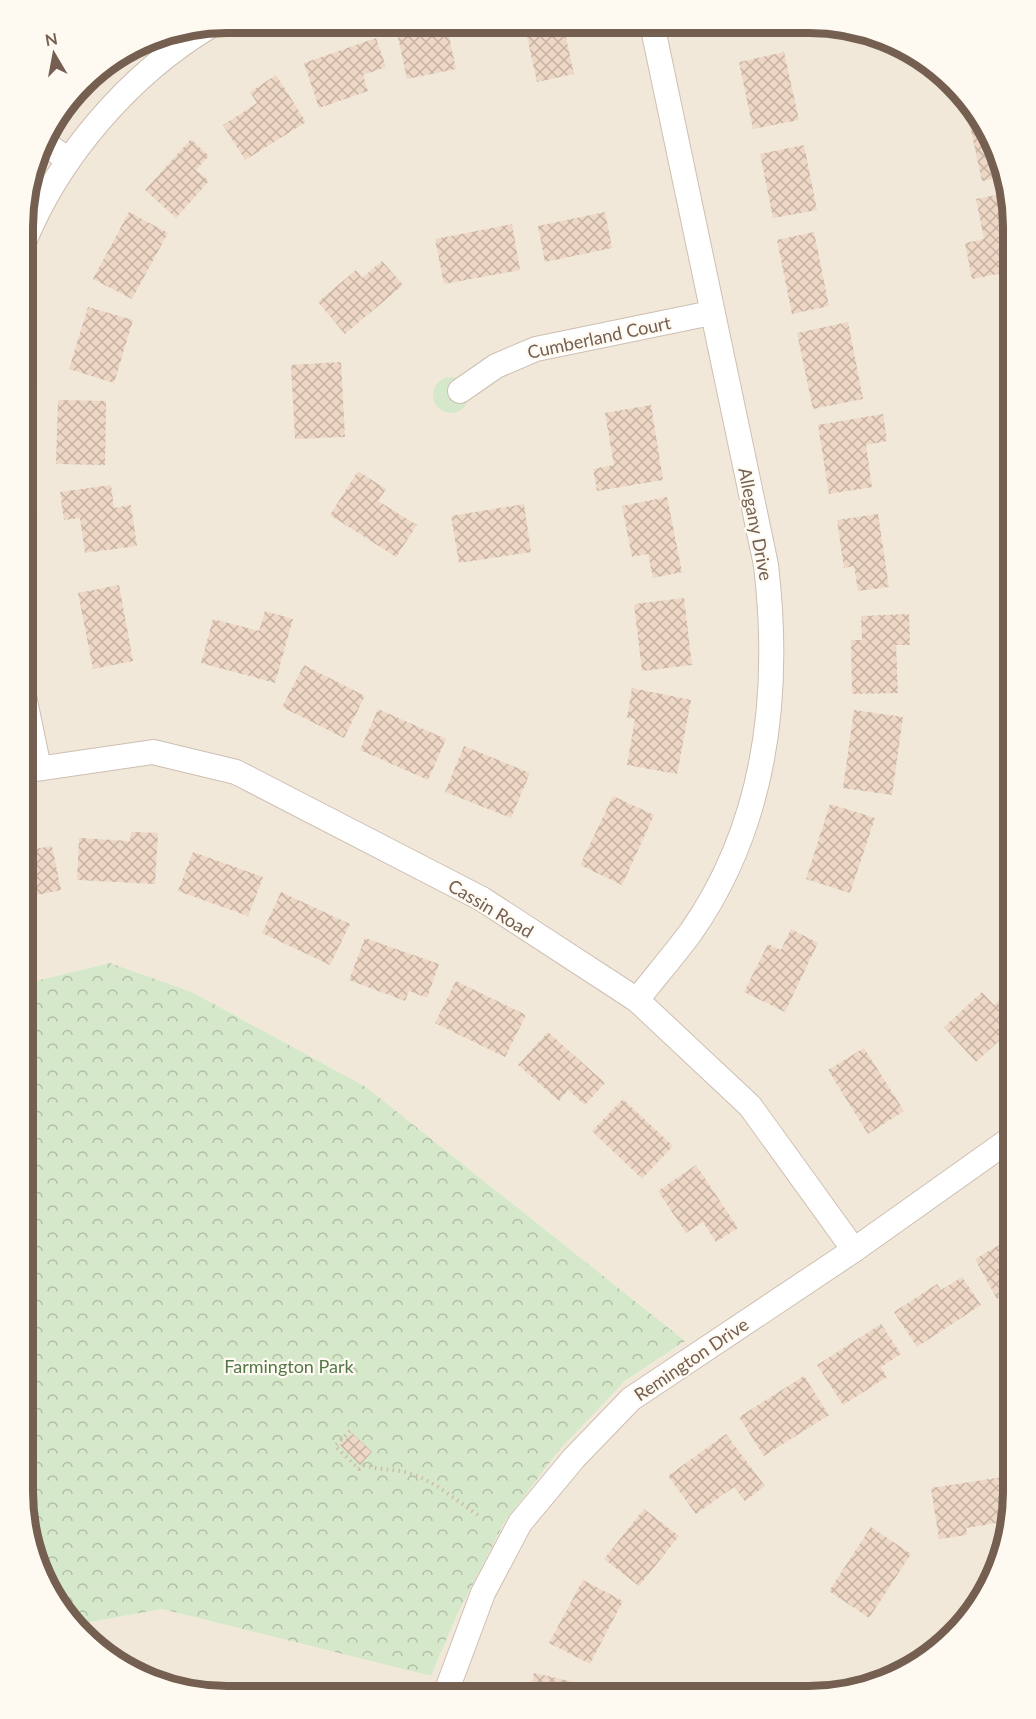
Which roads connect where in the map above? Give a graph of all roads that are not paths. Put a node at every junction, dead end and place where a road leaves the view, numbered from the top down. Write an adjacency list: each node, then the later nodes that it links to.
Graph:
1 (654, 33): 6 (street, Allegany Drive)
2 (196, 36): 4 (street)
3 (51, 147): 4 (street)
4 (68, 160): 5 (street)
5 (33, 225)
6 (711, 313): 7 (street, Cumberland Court); 9 (street, Allegany Drive)
7 (460, 391)
8 (33, 769): 9 (street, Cassin Road)
9 (638, 1000): 11 (street, Cassin Road)
10 (1003, 1144): 11 (street, Remington Drive)
11 (854, 1250): 12 (street, Remington Drive)
12 (448, 1686)

